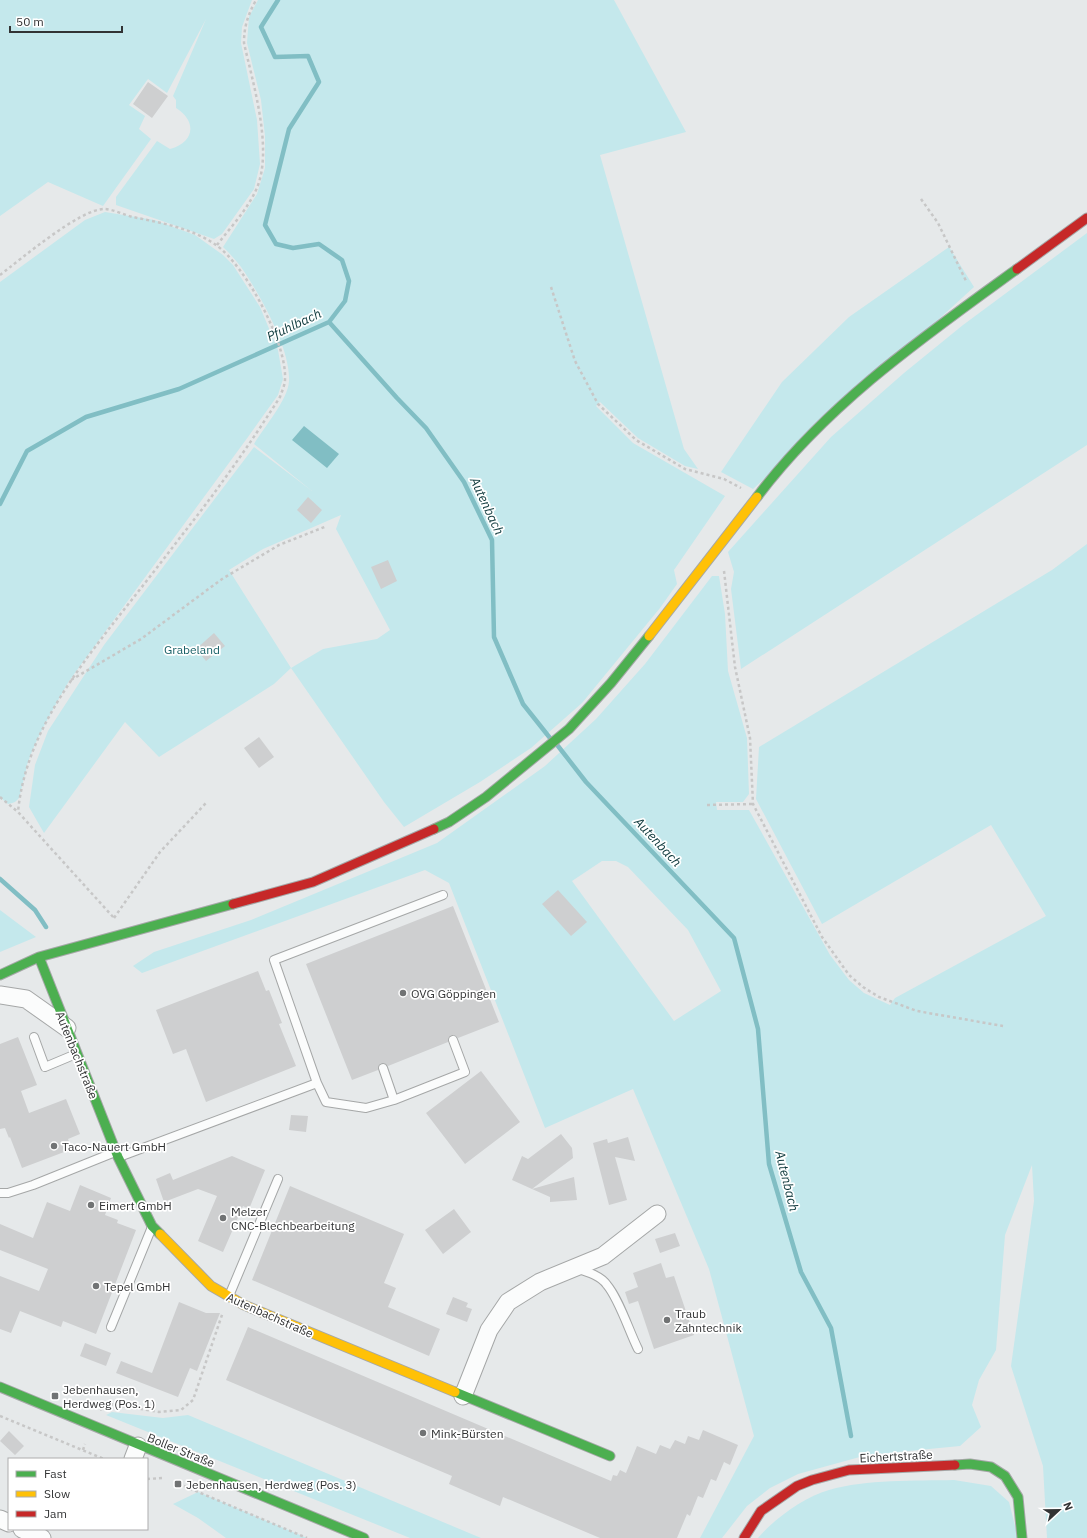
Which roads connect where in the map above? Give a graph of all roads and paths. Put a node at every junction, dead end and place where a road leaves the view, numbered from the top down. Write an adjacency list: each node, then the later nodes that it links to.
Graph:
1 (256, 0): 4 (path)
2 (921, 200): 7 (path)
3 (1087, 218): 7 (street)
4 (217, 245): 5 (path); 11 (path)
5 (0, 275)
6 (551, 287): 8 (path)
7 (978, 298): 8 (street)
8 (757, 498): 10 (street)
9 (328, 526): 11 (path)
10 (721, 544): 14 (path); 19 (street)
11 (69, 682): 16 (path)
12 (0, 797): 16 (path)
13 (206, 803): 18 (path)
14 (753, 804): 15 (path); 23 (path)
15 (707, 805)
16 (18, 812): 18 (path)
17 (443, 896): 29 (lane)
18 (114, 918): 19 (path)
19 (126, 932): 20 (street)
20 (39, 957): 21 (street); 24 (street, Autenbachstraße)
21 (0, 976)
22 (0, 995): 24 (street)
23 (1003, 1026)
24 (66, 1028): 27 (street, Autenbachstraße)
25 (34, 1037): 27 (lane)
26 (453, 1040): 30 (lane)
27 (77, 1054): 31 (street, Autenbachstraße)
28 (383, 1068): 30 (lane)
29 (317, 1083): 30 (lane); 31 (lane)
30 (394, 1100)
31 (117, 1154): 33 (lane); 35 (street, Autenbachstraße)
32 (278, 1179): 37 (lane)
33 (0, 1193)
34 (657, 1214): 36 (street)
35 (152, 1226): 37 (street, Autenbachstraße); 38 (lane)
36 (573, 1267): 39 (lane); 41 (street)
37 (228, 1297): 41 (street, Autenbachstraße); 43 (path)
38 (111, 1328)
39 (638, 1349)
40 (0, 1388): 43 (street, Boller Straße)
41 (463, 1396): 46 (street, Autenbachstraße)
42 (0, 1416): 44 (path)
43 (93, 1427): 44 (path); 45 (street, Boller Straße)
44 (83, 1450): 47 (path)
45 (135, 1452): 55 (street, Boller Straße)
46 (610, 1456)
47 (102, 1458)
48 (163, 1478): 49 (path)
49 (148, 1479)
50 (184, 1486): 54 (path)
51 (24, 1530): 53 (street)
52 (53, 1530): 53 (street)
53 (43, 1538)
54 (307, 1538)
55 (364, 1538)
56 (744, 1538): 57 (street, Eichertstraße)
57 (1022, 1538)

